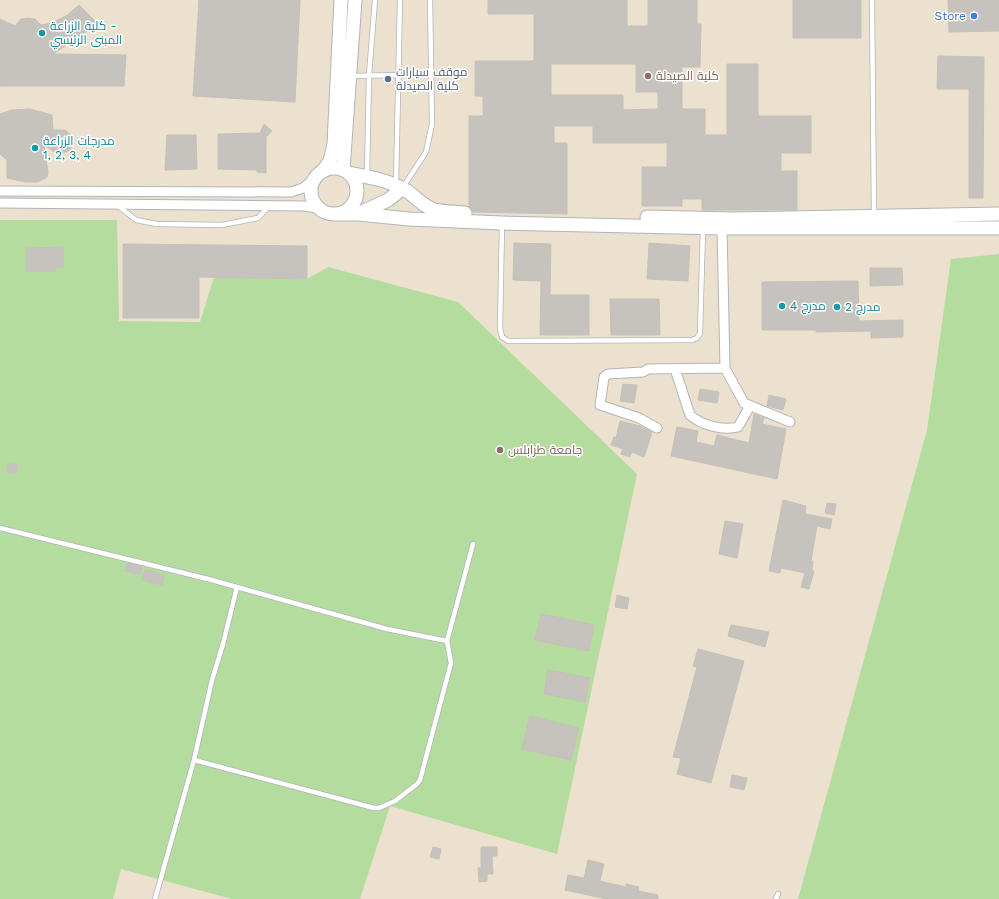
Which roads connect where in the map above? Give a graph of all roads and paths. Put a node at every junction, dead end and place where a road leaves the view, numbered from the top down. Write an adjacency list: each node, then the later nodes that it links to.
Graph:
1 (341, 0): 11 (street)
2 (356, 0): 9 (street)
3 (375, 0): 7 (lane)
4 (400, 0): 8 (lane)
5 (430, 0): 13 (lane)
6 (872, 0): 22 (lane)
7 (369, 75): 8 (lane); 9 (lane); 12 (lane)
8 (399, 75): 13 (lane)
9 (350, 76): 10 (street)
10 (346, 172): 11 (street); 12 (street); 19 (street)
11 (319, 175): 14 (street); 18 (street)
12 (367, 177): 13 (street)
13 (398, 187): 20 (street); 22 (street)
14 (0, 191)
15 (0, 203): 16 (street)
16 (117, 205): 17 (street); 17 (lane)
17 (269, 206): 18 (street)
18 (318, 208): 19 (street)
19 (337, 214): 20 (street)
20 (358, 214): 23 (street)
21 (999, 214): 22 (street)
22 (874, 218)
23 (502, 223): 24 (street); 24 (lane)
24 (703, 228): 25 (street)
25 (722, 228): 26 (street); 27 (street)
26 (999, 228)
27 (725, 368): 28 (street); 29 (street)
28 (675, 369): 29 (street); 31 (street)
29 (750, 406): 30 (street)
30 (790, 422)
31 (657, 428)
32 (0, 528): 34 (lane)
33 (473, 544): 35 (lane)
34 (237, 587): 35 (lane); 36 (lane)
35 (447, 641): 36 (lane)
36 (194, 760): 38 (lane)
37 (778, 894): 39 (lane)
38 (155, 899)
39 (776, 899)

